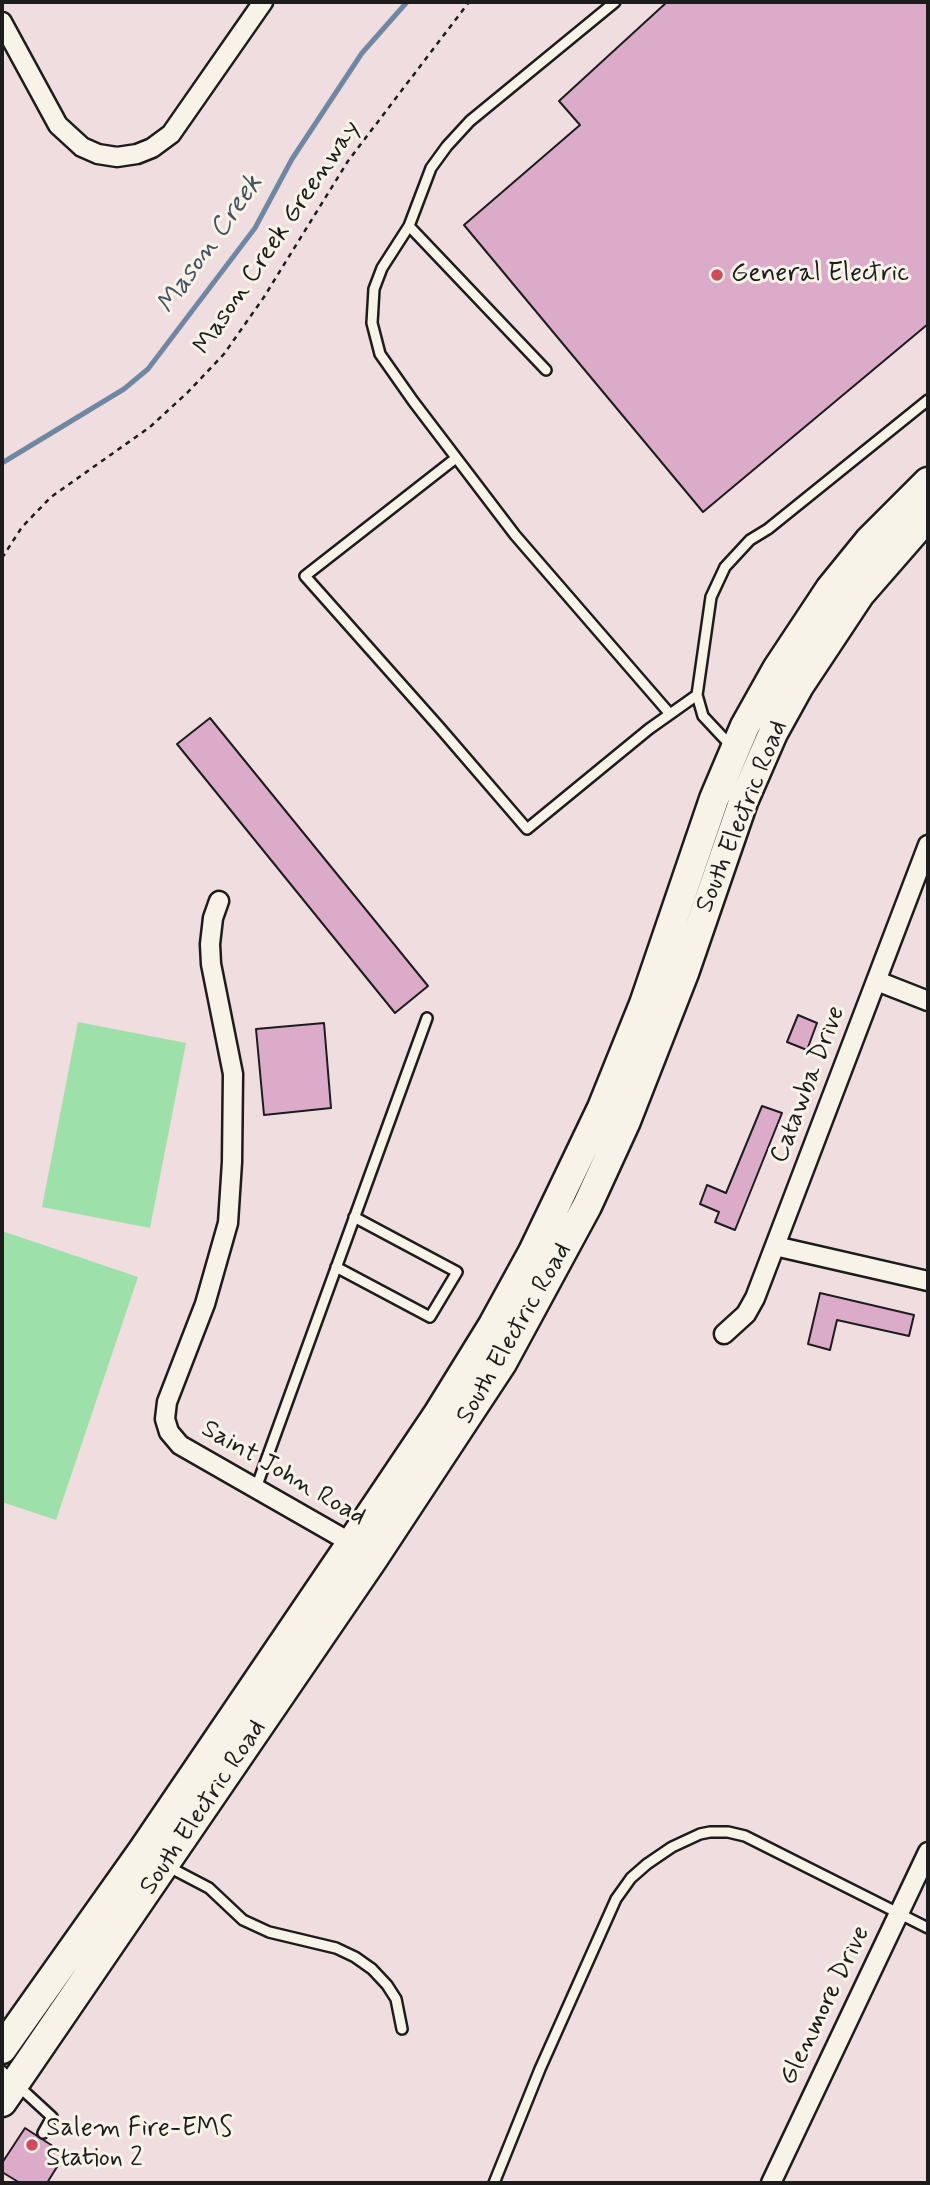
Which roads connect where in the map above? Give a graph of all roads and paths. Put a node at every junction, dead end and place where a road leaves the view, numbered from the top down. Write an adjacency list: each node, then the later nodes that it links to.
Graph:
1 (263, 2): 4 (street)
2 (469, 2): 11 (path, Mason Creek Greenway)
3 (615, 2): 5 (lane)
4 (2, 22)
5 (410, 226): 6 (lane); 8 (lane)
6 (545, 370)
7 (928, 400): 12 (lane)
8 (456, 458): 13 (lane); 13 (lane)
9 (928, 482): 14 (main road, South Electric Road)
10 (928, 516): 14 (main road, South Electric Road)
11 (2, 558)
12 (696, 695): 13 (lane); 14 (lane)
13 (670, 714)
14 (746, 757): 26 (main road, South Electric Road)
15 (928, 845): 17 (street, Catawba Drive)
16 (219, 901): 25 (street, Saint John Road)
17 (877, 981): 18 (street); 21 (street, Catawba Drive)
18 (928, 1001)
19 (426, 1018): 20 (lane)
20 (354, 1217): 22 (lane); 22 (lane)
21 (775, 1246): 23 (street); 24 (street, Catawba Drive)
22 (336, 1267): 25 (lane)
23 (928, 1281)
24 (724, 1334)
25 (256, 1488): 26 (street, Saint John Road)
26 (363, 1551): 28 (main road, South Electric Road)
27 (928, 1852): 29 (street, Glenmore Drive)
28 (154, 1858): 31 (lane); 32 (main road, South Electric Road); 33 (main road, South Electric Road)
29 (899, 1914): 30 (lane); 35 (lane); 36 (street, Glenmore Drive)
30 (928, 1928)
31 (402, 2029)
32 (2, 2049)
33 (6, 2085): 34 (lane)
34 (43, 2133)
35 (494, 2183)
36 (771, 2183)

